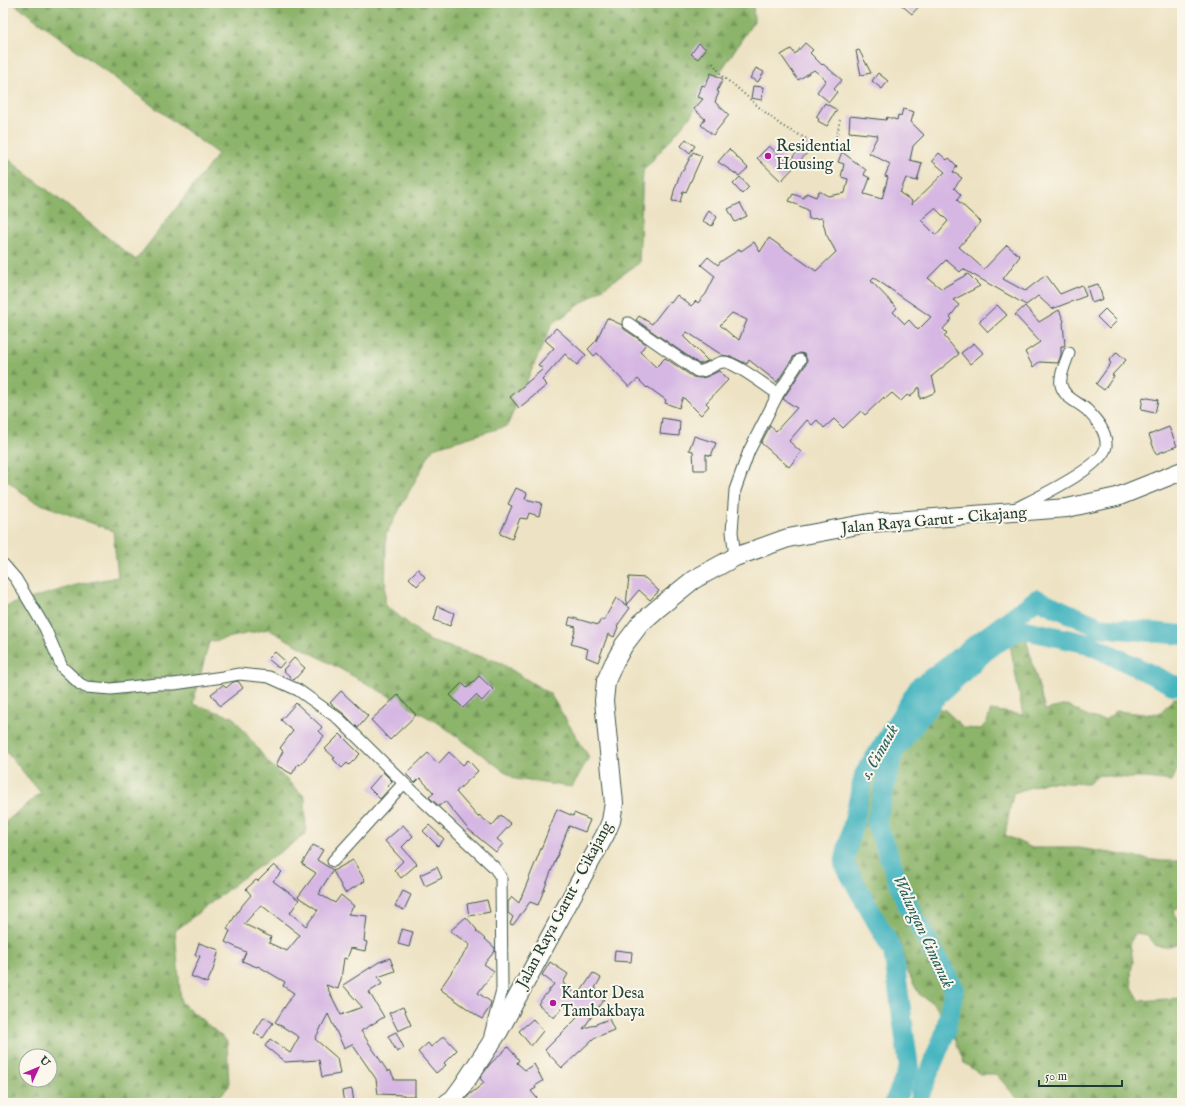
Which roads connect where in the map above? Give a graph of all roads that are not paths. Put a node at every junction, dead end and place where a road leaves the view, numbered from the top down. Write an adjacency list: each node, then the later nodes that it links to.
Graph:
1 (628, 323): 4 (street)
2 (1069, 353): 6 (street)
3 (800, 360): 4 (street)
4 (778, 394): 7 (street)
5 (1182, 471): 6 (main road, Jalan Raya Garut - Cikajang)
6 (1005, 514): 7 (main road, Jalan Raya Garut - Cikajang)
7 (735, 557): 11 (main road, Jalan Raya Garut - Cikajang)
8 (3, 564): 9 (street)
9 (404, 783): 10 (street); 11 (street)
10 (333, 861)
11 (482, 1057): 12 (main road, Jalan Raya Garut - Cikajang)
12 (447, 1103)

